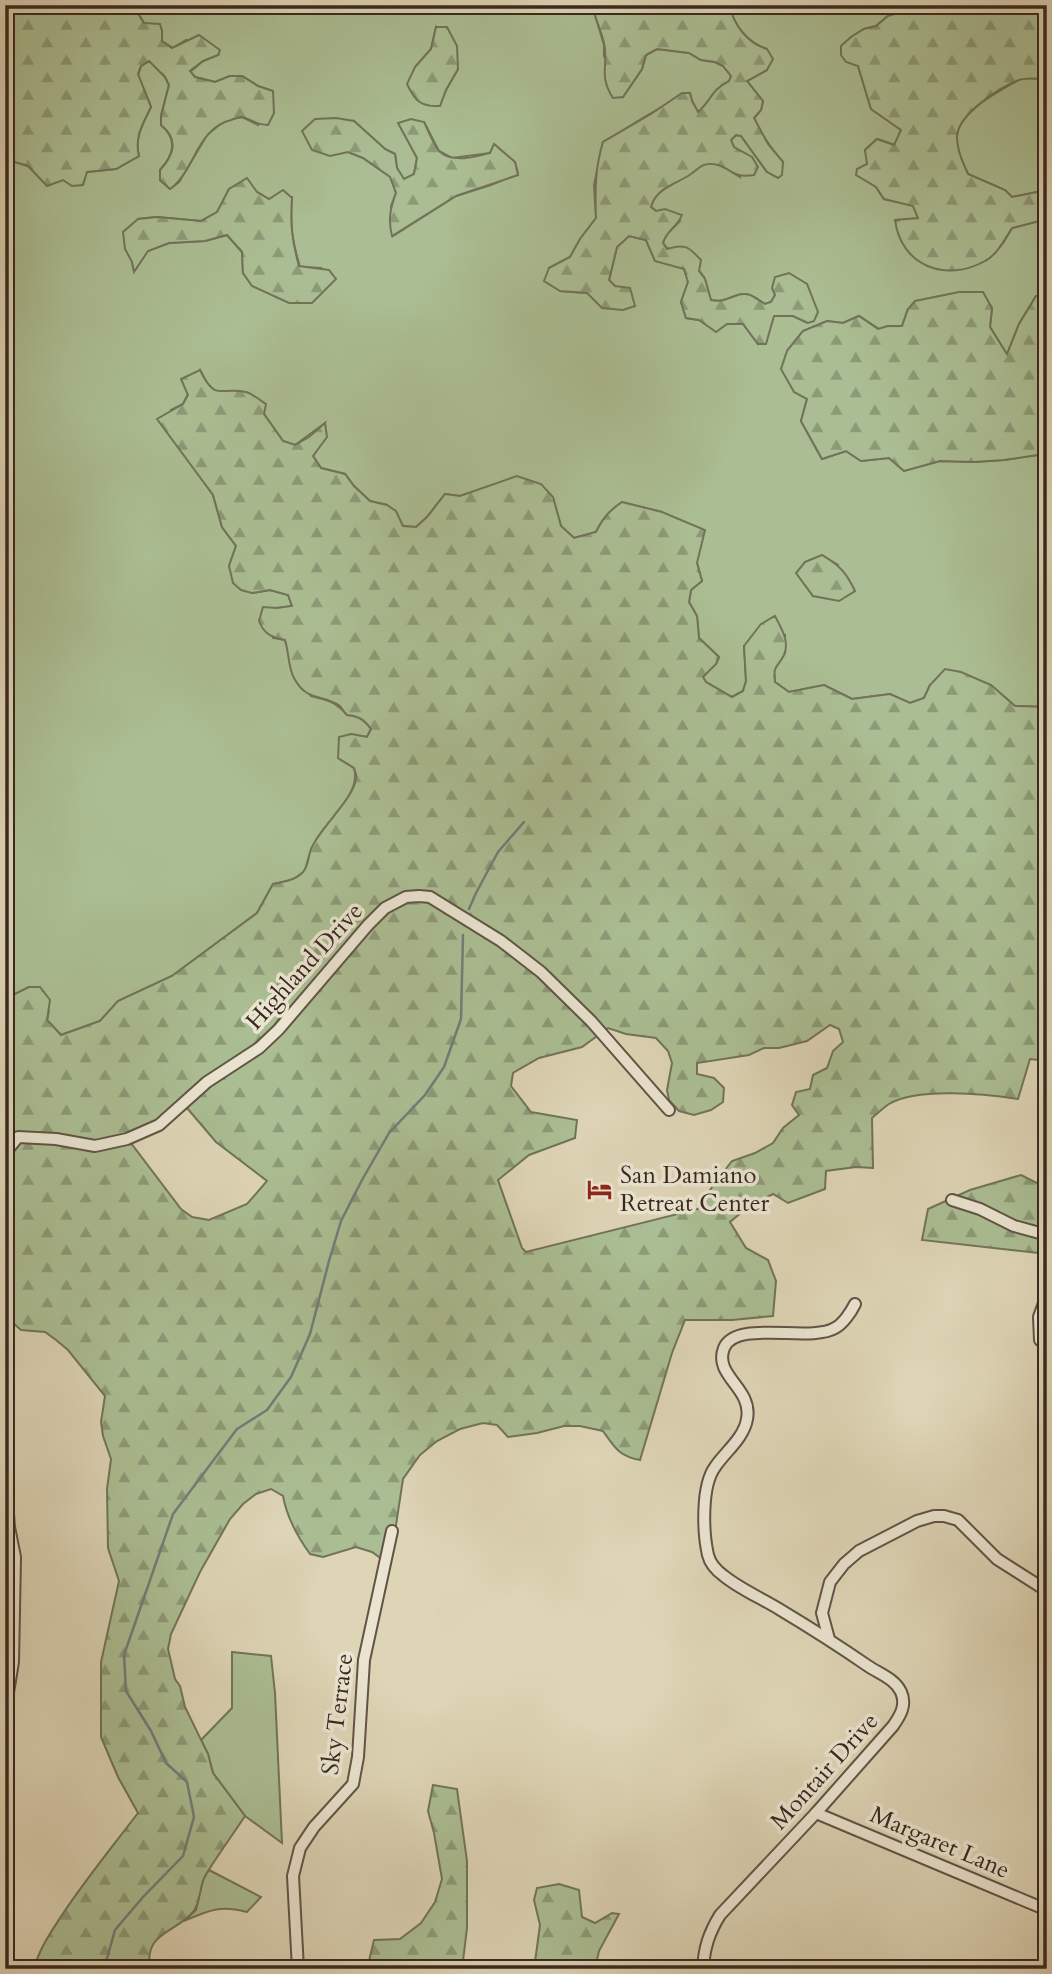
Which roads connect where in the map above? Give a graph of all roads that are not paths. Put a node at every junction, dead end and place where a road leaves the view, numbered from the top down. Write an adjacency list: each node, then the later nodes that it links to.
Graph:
1 (669, 1110): 2 (street, Highland Drive)
2 (5, 1153)
3 (952, 1200): 4 (street)
4 (1047, 1235)
5 (1047, 1295): 7 (street)
6 (855, 1304): 11 (street)
7 (1040, 1340)
8 (5, 1476): 12 (street)
9 (392, 1531): 15 (street, Sky Terrace)
10 (1047, 1588): 11 (street)
11 (829, 1639): 13 (street, Montair Drive)
12 (5, 1711)
13 (816, 1813): 14 (street, Margaret Lane); 16 (street, Montair Drive)
14 (1047, 1910)
15 (298, 1969)
16 (703, 1969)

